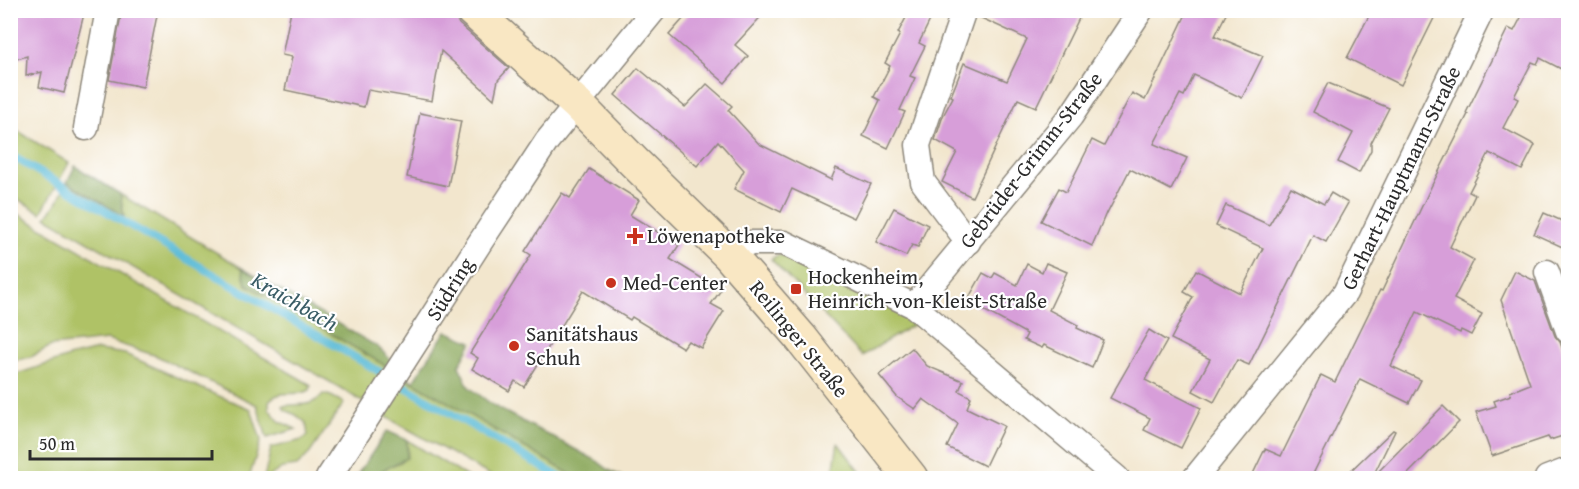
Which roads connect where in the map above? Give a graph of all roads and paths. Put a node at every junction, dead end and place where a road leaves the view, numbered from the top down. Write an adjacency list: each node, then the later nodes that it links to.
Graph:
1 (108, 10): 8 (street)
2 (472, 10): 7 (main road, Reilinger Straße)
3 (654, 10): 7 (street, Südring)
4 (964, 10): 9 (street)
5 (1141, 10): 9 (street, Gebrüder-Grimm-Straße)
6 (1482, 10): 18 (street, Gerhart-Hauptmann-Straße)
7 (577, 104): 10 (main road, Reilinger Straße); 15 (street, Südring)
8 (86, 128)
9 (968, 242): 12 (street, Gebrüder-Grimm-Straße)
10 (729, 255): 12 (street); 16 (main road, Reilinger Straße)
11 (1547, 272): 13 (street)
12 (914, 306): 17 (street)
13 (1569, 331)
14 (1569, 470): 19 (street)
15 (327, 478)
16 (911, 478)
17 (1117, 478)
18 (1195, 478)
19 (1547, 478)

